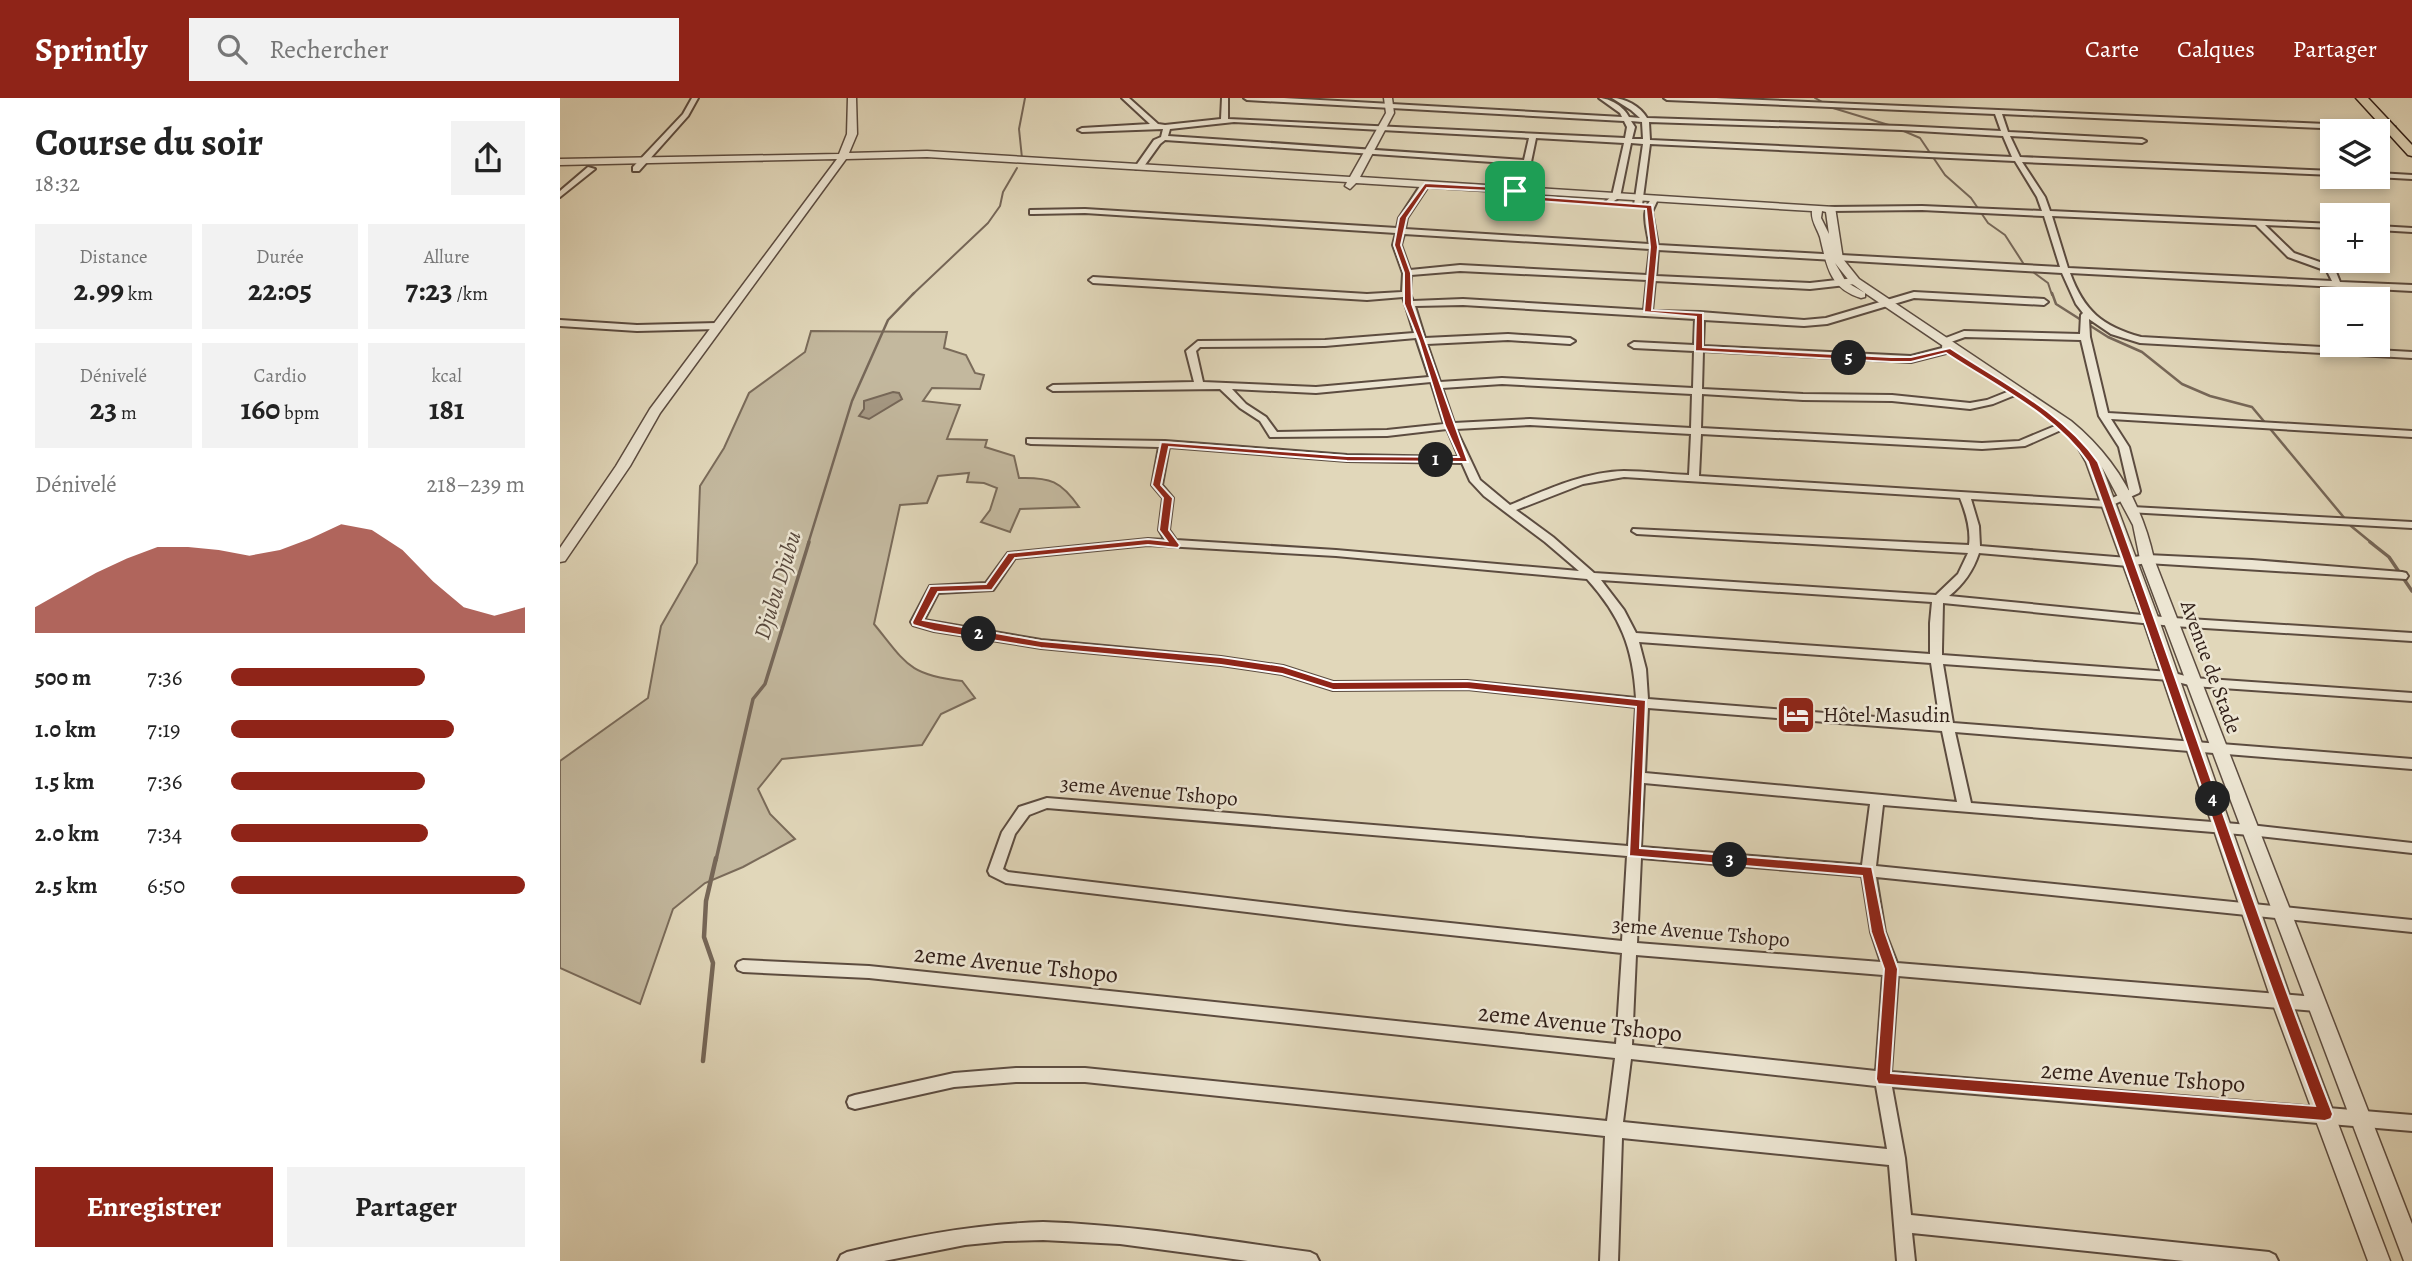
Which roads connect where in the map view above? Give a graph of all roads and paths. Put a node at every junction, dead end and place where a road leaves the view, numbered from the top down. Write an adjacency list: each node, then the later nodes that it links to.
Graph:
1 (695, 98): 34 (street)
2 (852, 98): 30 (street)
3 (1125, 98): 15 (street)
4 (1225, 98): 13 (street)
5 (1247, 98): 10 (street)
6 (1602, 98): 12 (street)
7 (1615, 98): 14 (street)
8 (1667, 98): 11 (street)
9 (2362, 98): 18 (highway)
10 (1389, 102): 12 (street); 17 (street)
11 (1998, 112): 16 (street); 20 (street)
12 (1627, 118): 14 (street); 23 (street)
13 (1224, 120): 15 (street); 17 (street)
14 (1645, 120): 20 (street); 25 (street)
15 (1161, 126): 19 (street); 22 (street)
16 (2320, 126)
17 (1382, 128): 21 (street); 26 (street)
18 (2392, 129): 27 (highway)
19 (1082, 130)
20 (2004, 134): 24 (street); 29 (street)
21 (1533, 136): 23 (street); 32 (street)
22 (1164, 138): 26 (street); 35 (street)
23 (1628, 141): 25 (street); 45 (street)
24 (2142, 141)
25 (1646, 142): 28 (street); 46 (street)
26 (1369, 152): 32 (street); 41 (street)
27 (2412, 152)
28 (1934, 155): 29 (street)
29 (2017, 158): 38 (street); 50 (street)
30 (841, 160): 33 (street); 34 (street); 72 (street)
31 (560, 162): 34 (street)
32 (1527, 162): 43 (street)
33 (1025, 163): 35 (street); 41 (street)
34 (639, 165): 37 (street)
35 (1139, 167): 41 (street)
36 (560, 168): 37 (street)
37 (591, 169): 44 (street)
38 (2320, 172)
39 (2390, 176): 40 (street)
40 (2412, 177)
41 (1352, 183): 42 (street)
42 (1423, 188): 43 (street); 55 (street)
43 (1514, 194): 45 (street)
44 (560, 195)
45 (1612, 200): 46 (street)
46 (1638, 201): 47 (street)
47 (1652, 203): 49 (street); 56 (street)
48 (1033, 212): 55 (street)
49 (1829, 212): 50 (street); 57 (street)
50 (2047, 214): 51 (street); 58 (street)
51 (2258, 222): 52 (street); 63 (street)
52 (2320, 225)
53 (2390, 229): 54 (street)
54 (2412, 230)
55 (1401, 232): 56 (street); 59 (street)
56 (1654, 247): 57 (street); 60 (street)
57 (1833, 259): 58 (street); 62 (street)
58 (2063, 269): 63 (street); 70 (street)
59 (1408, 273): 60 (street); 65 (street)
60 (1650, 277): 62 (street); 68 (street)
61 (1093, 280): 65 (street)
62 (1847, 282): 67 (street)
63 (2337, 284): 64 (street)
64 (2412, 288)
65 (1407, 299): 68 (street); 74 (street)
66 (2043, 302): 67 (street)
67 (1883, 304): 69 (street); 77 (street)
68 (1648, 312): 69 (street)
69 (1700, 315): 78 (street)
70 (2085, 315): 73 (street); 79 (street)
71 (560, 323): 72 (street)
72 (717, 326): 103 (street)
73 (2085, 337): 77 (street); 86 (street)
74 (1422, 338): 75 (street); 80 (street); 81 (street)
75 (1570, 341)
76 (1634, 345): 78 (street)
77 (1946, 346): 78 (street); 85 (street)
78 (1698, 349): 84 (street)
79 (2411, 356)
80 (1436, 382): 82 (street); 84 (street); 88 (street)
81 (1199, 385): 82 (street); 83 (street)
82 (1224, 387): 88 (street)
83 (1053, 388)
84 (1697, 391): 85 (street); 89 (street)
85 (2014, 392): 87 (street)
86 (2104, 415): 90 (street); 96 (street)
87 (2065, 425): 89 (street); 96 (street, Avenue de Stade); 97 (street)
88 (1450, 426): 89 (street); 93 (street)
89 (1696, 431): 94 (street)
90 (2412, 433)
91 (1031, 441): 92 (street)
92 (1165, 444): 93 (street); 101 (street)
93 (1465, 460): 98 (street)
94 (1694, 478): 95 (street); 98 (street)
95 (1964, 494): 97 (street); 102 (street)
96 (2128, 503): 97 (street); 99 (street); 104 (street, Avenue de Stade)
97 (2108, 504): 105 (street)
98 (1509, 509): 106 (street)
99 (2412, 525)
100 (1637, 531): 102 (street)
101 (1174, 545): 106 (street); 117 (street)
102 (1976, 549): 105 (street); 108 (street)
103 (560, 558)
104 (2147, 558): 105 (street); 107 (street); 110 (street, Avenue de Stade)
105 (2129, 562): 109 (street)
106 (1592, 576): 108 (street); 111 (street)
107 (2402, 576)
108 (1938, 599): 109 (street); 113 (street)
109 (2151, 620): 110 (street); 114 (street)
110 (2172, 622): 112 (street); 115 (street, Avenue de Stade)
111 (1632, 637): 113 (street); 117 (street)
112 (2412, 637)
113 (1936, 659): 114 (street); 118 (street)
114 (2170, 676): 115 (street); 120 (street)
115 (2193, 682): 116 (street); 119 (street, Avenue de Stade)
116 (2412, 697)
117 (1642, 703): 118 (street); 122 (street)
118 (1949, 726): 120 (street); 124 (street)
119 (2218, 746): 120 (street); 121 (street); 126 (street, Avenue de Stade)
120 (2194, 748): 125 (street)
121 (2412, 764)
122 (1637, 777): 123 (street); 128 (street)
123 (1877, 799): 124 (street); 129 (street)
124 (1965, 808): 125 (street)
125 (2223, 827): 126 (street); 130 (street)
126 (2250, 830): 127 (street); 131 (street, Avenue de Stade)
127 (2412, 848)
128 (1633, 853): 129 (street, 3eme Avenue Tshopo); 133 (street); 133 (street, 3eme Avenue Tshopo)
129 (1868, 871): 130 (street, 3eme Avenue Tshopo); 135 (street)
130 (2252, 910): 131 (street, 3eme Avenue Tshopo); 136 (street)
131 (2281, 913): 132 (street, 3eme Avenue Tshopo); 137 (street, Avenue de Stade)
132 (2412, 926)
133 (1628, 948): 135 (street, 3eme Avenue Tshopo); 138 (street)
134 (743, 966): 138 (street, 2eme Avenue Tshopo)
135 (1891, 969): 136 (street, 3eme Avenue Tshopo); 139 (street)
136 (2282, 1002): 137 (street, 3eme Avenue Tshopo); 141 (street)
137 (2316, 1004): 142 (street, Avenue de Stade)
138 (1625, 1050): 139 (street, 2eme Avenue Tshopo); 144 (street)
139 (1883, 1079): 141 (street, 2eme Avenue Tshopo); 145 (street)
140 (855, 1102): 144 (street)
141 (2325, 1114): 142 (street, 2eme Avenue Tshopo); 153 (street)
142 (2361, 1117): 143 (street, 2eme Avenue Tshopo); 147 (street, Avenue de Stade)
143 (2412, 1123)
144 (1614, 1129): 145 (street); 150 (street)
145 (1897, 1158): 146 (street)
146 (1903, 1223): 151 (street); 152 (street)
147 (2412, 1253)
148 (847, 1261): 149 (street)
149 (1310, 1261)
150 (1609, 1261)
151 (1906, 1261)
152 (2269, 1261)
153 (2379, 1261)

